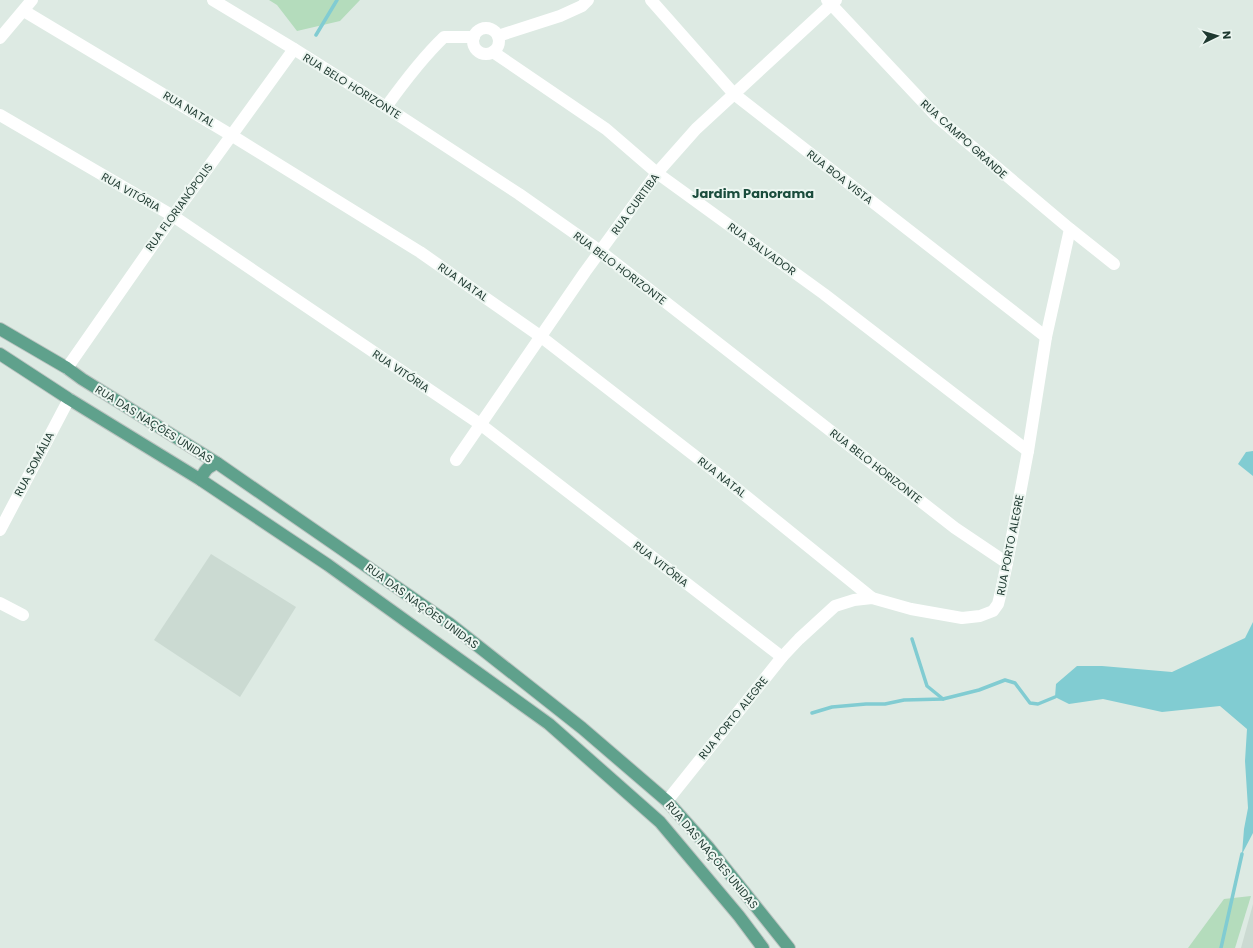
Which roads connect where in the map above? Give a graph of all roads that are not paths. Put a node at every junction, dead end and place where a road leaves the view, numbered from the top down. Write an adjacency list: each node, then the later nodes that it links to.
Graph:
1 (32, 0): 6 (street)
2 (213, 0): 10 (street, RUA BELO HORIZONTE)
3 (588, 0): 7 (street)
4 (651, 0): 12 (street, RUA BOA VISTA)
5 (831, 2): 12 (street, RUA CURITIBA); 18 (street, RUA CAMPO GRANDE)
6 (24, 11): 9 (street); 15 (street, RUA NATAL)
7 (498, 36): 8 (street); 11 (street)
8 (474, 37): 11 (street); 13 (street)
9 (0, 38)
10 (294, 49): 13 (street, RUA BELO HORIZONTE); 15 (street, RUA FLORIANÓPOLIS)
11 (493, 52): 16 (street, RUA SALVADOR)
12 (734, 94): 16 (street, RUA CURITIBA); 23 (street, RUA BOA VISTA)
13 (386, 107): 19 (street, RUA BELO HORIZONTE)
14 (0, 115): 17 (street, RUA VITÓRIA)
15 (232, 135): 17 (street, RUA FLORIANÓPOLIS); 22 (street, RUA NATAL)
16 (657, 173): 19 (street, RUA CURITIBA); 28 (street, RUA SALVADOR)
17 (173, 216): 25 (street, RUA FLORIANÓPOLIS); 27 (street, RUA VITÓRIA)
18 (1070, 229): 20 (street, RUA CAMPO GRANDE); 23 (street, RUA PORTO ALEGRE)
19 (600, 251): 22 (street, RUA CURITIBA); 33 (street, RUA BELO HORIZONTE)
20 (1114, 264)
21 (0, 329): 25 (main road, RUA DAS NAÇÕES UNIDAS)
22 (540, 336): 27 (street, RUA CURITIBA); 34 (street, RUA NATAL)
23 (1046, 337): 28 (street, RUA PORTO ALEGRE)
24 (0, 354): 26 (main road, RUA DAS NAÇÕES UNIDAS)
25 (67, 368): 30 (main road, RUA DAS NAÇÕES UNIDAS)
26 (69, 399): 31 (main road, RUA DAS NAÇÕES UNIDAS); 32 (street, RUA SOMÁLIA)
27 (480, 424): 29 (street, RUA CURITIBA); 37 (street, RUA VITÓRIA)
28 (1028, 451): 33 (street, RUA PORTO ALEGRE)
29 (456, 460)
30 (216, 463): 31 (main road); 39 (main road, RUA DAS NAÇÕES UNIDAS)
31 (201, 480): 38 (main road, RUA DAS NAÇÕES UNIDAS)
32 (0, 530)
33 (1007, 563): 34 (street, RUA PORTO ALEGRE)
34 (872, 598): 37 (street, RUA PORTO ALEGRE)
35 (0, 603): 36 (street)
36 (23, 615)
37 (782, 657): 40 (street, RUA PORTO ALEGRE)
38 (549, 724): 39 (main road); 41 (main road, RUA DAS NAÇÕES UNIDAS)
39 (582, 728): 40 (main road, RUA DAS NAÇÕES UNIDAS)
40 (667, 801): 42 (main road, RUA DAS NAÇÕES UNIDAS)
41 (763, 948)
42 (789, 948)

